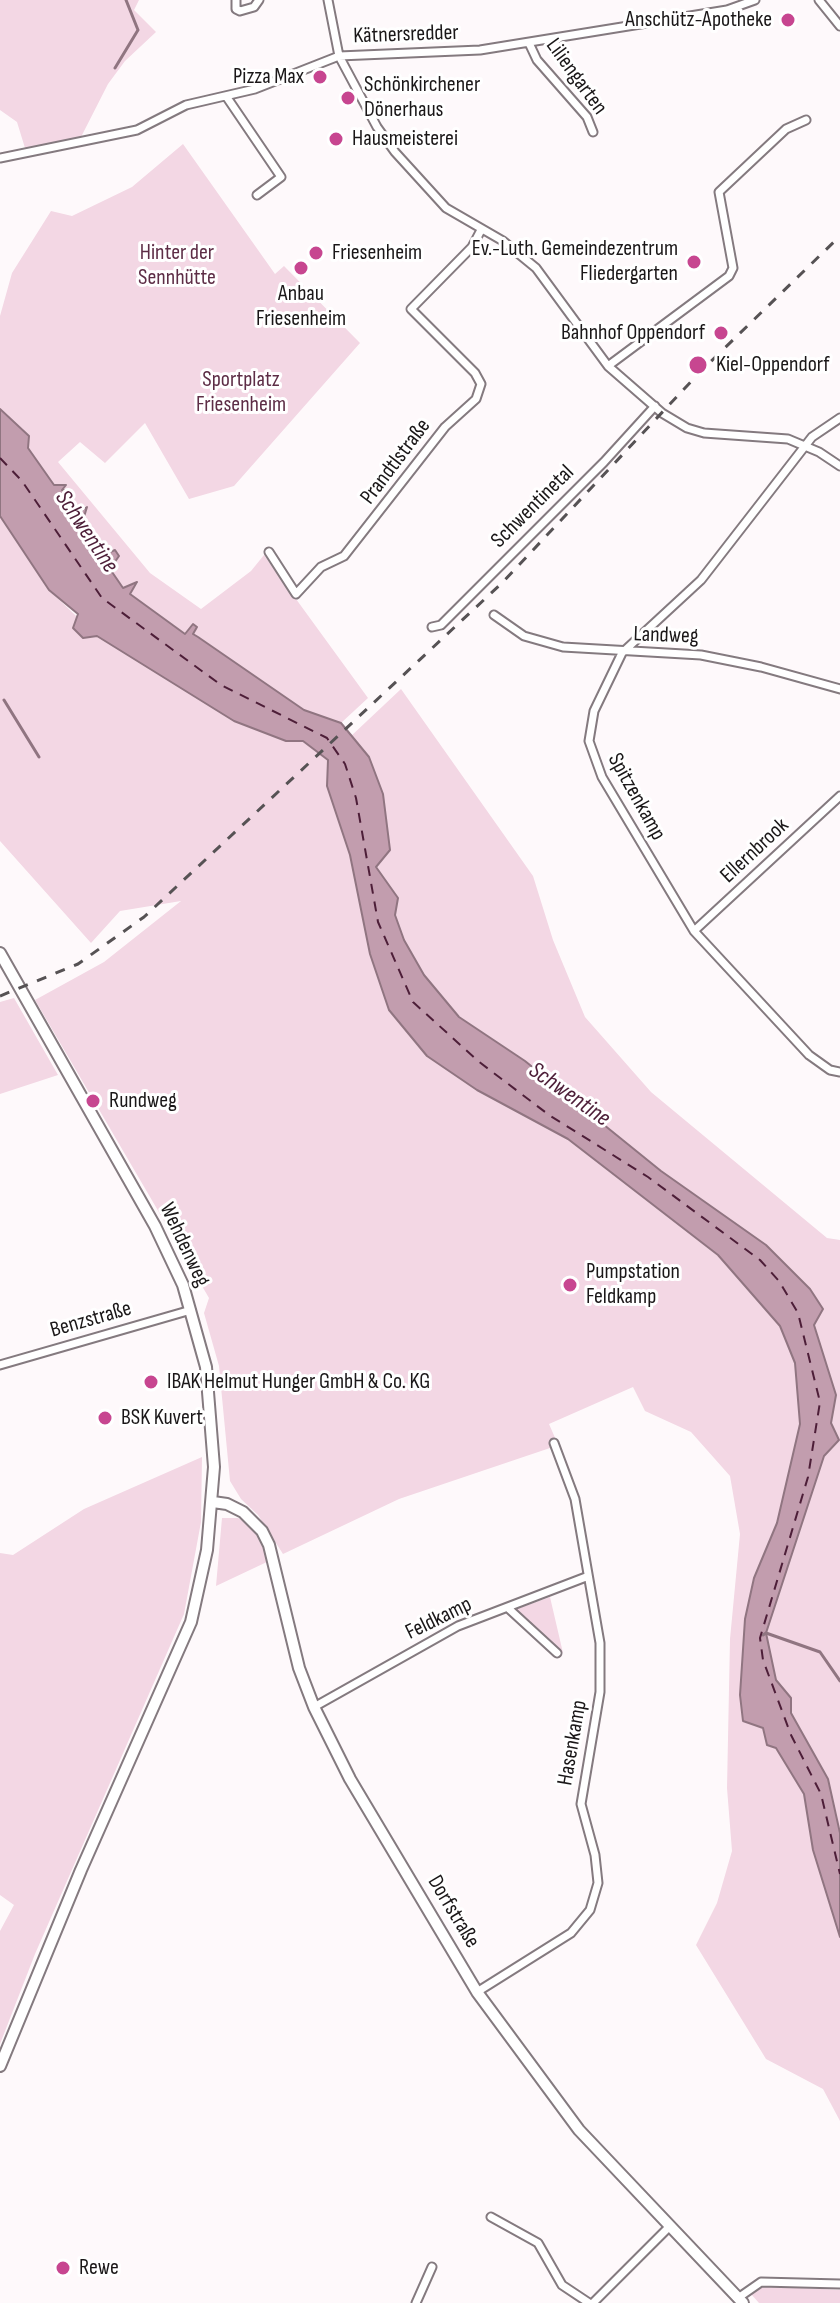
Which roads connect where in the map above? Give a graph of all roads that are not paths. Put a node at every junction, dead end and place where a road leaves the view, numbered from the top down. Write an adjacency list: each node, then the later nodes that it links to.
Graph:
1 (236, 0): 2 (street)
2 (259, 0)
3 (328, 0): 8 (street)
4 (755, 0): 7 (street, Kätnersredder)
5 (819, 0): 6 (street)
6 (840, 26)
7 (529, 43): 8 (street, Kätnersredder); 11 (street, Liliengarten)
8 (339, 56): 9 (street, Kätnersredder); 14 (street)
9 (226, 96): 12 (street, Kätnersredder); 13 (street)
10 (806, 120): 15 (street)
11 (593, 132)
12 (0, 158)
13 (257, 195)
14 (481, 230): 15 (street); 20 (street, Prandtlstraße)
15 (610, 367): 16 (street)
16 (655, 406): 18 (street); 22 (street, Schwentinetal)
17 (840, 418): 18 (street, Spitzenkamp)
18 (805, 445): 19 (street); 23 (street, Spitzenkamp)
19 (840, 466)
20 (269, 552)
21 (494, 615): 23 (street, Landweg)
22 (432, 627)
23 (622, 653): 24 (street, Landweg); 26 (street, Spitzenkamp)
24 (840, 689)
25 (840, 796): 26 (street, Ellernbrook)
26 (694, 931): 28 (street, Spitzenkamp)
27 (0, 953): 29 (main road, Wehdenweg)
28 (840, 1072)
29 (191, 1310): 30 (street, Benzstraße); 32 (main road, Wehdenweg)
30 (0, 1365)
31 (554, 1443): 33 (street, Hasenkamp)
32 (213, 1502): 36 (main road, Dorfstraße); 38 (main road, Wehdenweg)
33 (586, 1577): 34 (street, Feldkamp); 37 (street, Hasenkamp)
34 (508, 1608): 35 (street); 36 (street, Feldkamp)
35 (557, 1653)
36 (314, 1707): 37 (main road, Dorfstraße)
37 (477, 1992): 40 (main road, Dorfstraße)
38 (0, 2066)
39 (491, 2217): 45 (street)
40 (669, 2227): 43 (main road, Dorfstraße); 45 (street)
41 (432, 2267): 44 (street)
42 (840, 2284): 43 (street)
43 (741, 2300)
44 (416, 2303)
45 (591, 2303)

